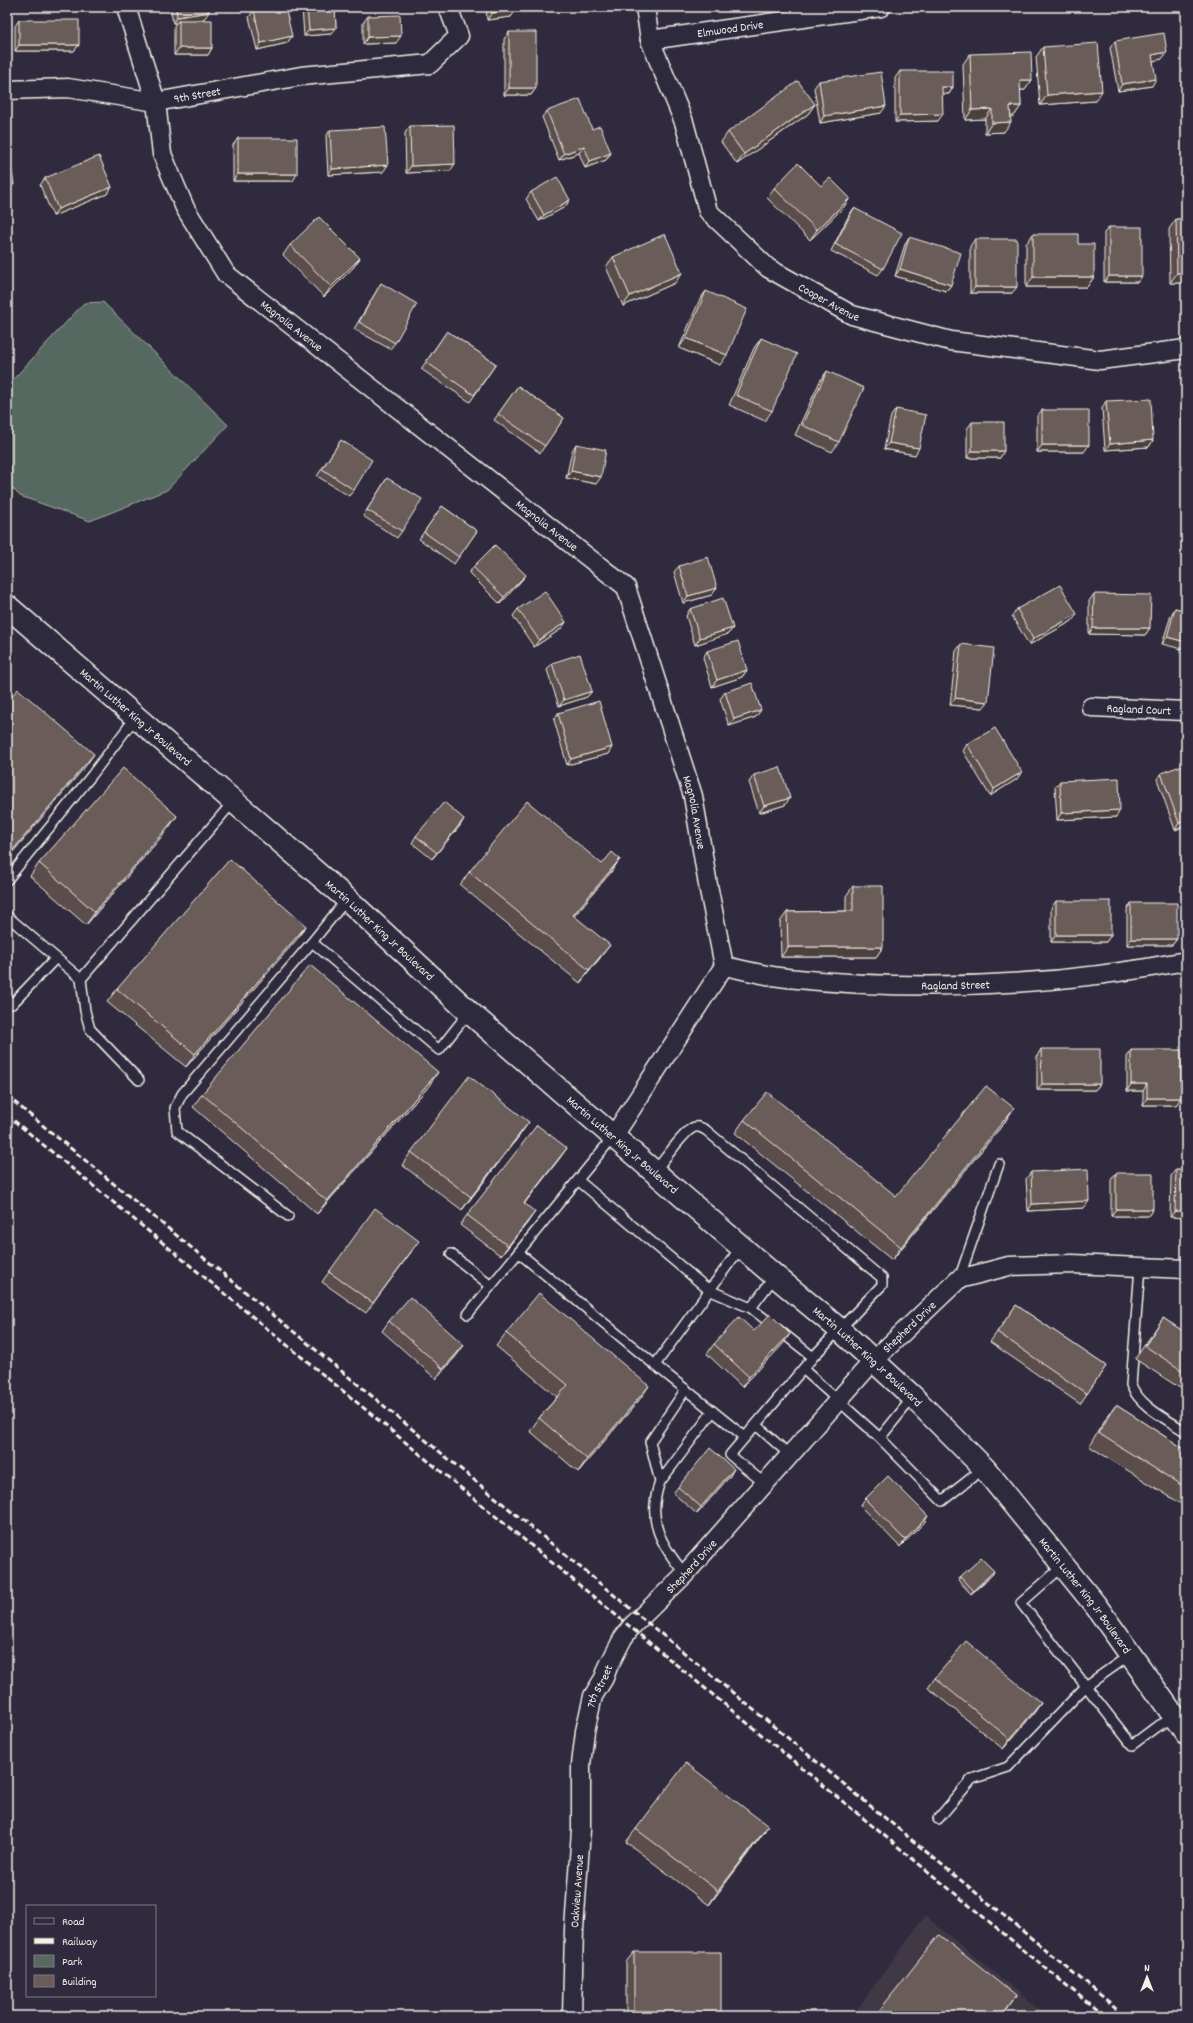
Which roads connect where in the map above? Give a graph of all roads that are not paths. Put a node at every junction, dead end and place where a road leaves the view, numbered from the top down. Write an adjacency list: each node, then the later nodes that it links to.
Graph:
1 (126, 7): 7 (street, Magnolia Avenue)
2 (448, 7): 7 (street, 9th Street)
3 (645, 7): 5 (street, Cooper Avenue)
4 (881, 7): 5 (street, Elmwood Drive)
5 (650, 40): 8 (street, Cooper Avenue)
6 (7, 90): 7 (street, 9th Street)
7 (156, 102): 20 (street, Magnolia Avenue)
8 (1186, 349)
9 (7, 606): 12 (main road, Martin Luther King Jr Boulevard)
10 (1092, 707): 11 (street, Ragland Court)
11 (1186, 711)
12 (135, 718): 13 (main road, Martin Luther King Jr Boulevard); 14 (lane)
13 (233, 802): 15 (main road, Martin Luther King Jr Boulevard); 21 (lane)
14 (7, 880)
15 (347, 899): 17 (lane); 23 (main road, Martin Luther King Jr Boulevard)
16 (7, 916): 18 (lane)
17 (312, 942): 23 (lane); 29 (lane)
18 (56, 958): 21 (lane); 22 (lane)
19 (1186, 961): 20 (street, Ragland Street)
20 (724, 966): 25 (street)
21 (81, 979): 24 (lane)
22 (7, 999)
23 (469, 1012): 25 (main road, Martin Luther King Jr Boulevard)
24 (139, 1080)
25 (613, 1137): 27 (main road, Martin Luther King Jr Boulevard); 28 (lane)
26 (999, 1164): 36 (lane)
27 (654, 1171): 30 (main road, Martin Luther King Jr Boulevard); 41 (lane)
28 (579, 1181): 31 (lane); 38 (lane)
29 (288, 1216)
30 (741, 1247): 35 (main road, Martin Luther King Jr Boulevard); 38 (lane)
31 (519, 1253): 37 (lane); 44 (lane)
32 (451, 1254): 37 (lane)
33 (1140, 1267): 34 (street, Shepherd Drive); 36 (street, Shepherd Drive); 51 (lane)
34 (1186, 1269)
35 (775, 1276): 39 (lane); 41 (main road, Martin Luther King Jr Boulevard)
36 (959, 1279): 43 (street, Shepherd Drive)
37 (491, 1286): 40 (lane)
38 (709, 1290): 39 (lane); 44 (lane)
39 (751, 1308): 42 (lane)
40 (468, 1314)
41 (839, 1329): 42 (lane); 43 (main road, Martin Luther King Jr Boulevard)
42 (813, 1357): 45 (lane)
43 (873, 1361): 47 (main road, Martin Luther King Jr Boulevard); 48 (street, Shepherd Drive)
44 (655, 1364): 46 (lane)
45 (804, 1370): 48 (lane); 50 (lane)
46 (686, 1390): 49 (lane); 56 (lane)
47 (914, 1397): 53 (lane); 55 (main road, Martin Luther King Jr Boulevard)
48 (840, 1401): 53 (lane); 54 (street, Shepherd Drive)
49 (713, 1411): 52 (lane); 56 (lane)
50 (756, 1425): 52 (lane); 54 (lane)
51 (1186, 1432)
52 (745, 1437): 57 (lane)
53 (880, 1438): 55 (lane)
54 (791, 1456): 57 (street, Shepherd Drive)
55 (984, 1468): 58 (main road, Martin Luther King Jr Boulevard)
56 (660, 1482): 59 (lane)
57 (765, 1484): 59 (street, Shepherd Drive)
58 (1064, 1566): 61 (main road, Martin Luther King Jr Boulevard); 62 (lane)
59 (685, 1574): 60 (street, Shepherd Drive)
60 (642, 1618): 64 (street, 7th Street)
61 (1130, 1655): 62 (lane); 63 (main road, Martin Luther King Jr Boulevard)
62 (1086, 1686): 63 (lane); 65 (lane)
63 (1180, 1725)
64 (581, 1765): 66 (street, Oakview Avenue)
65 (938, 1819)
66 (572, 2016)

